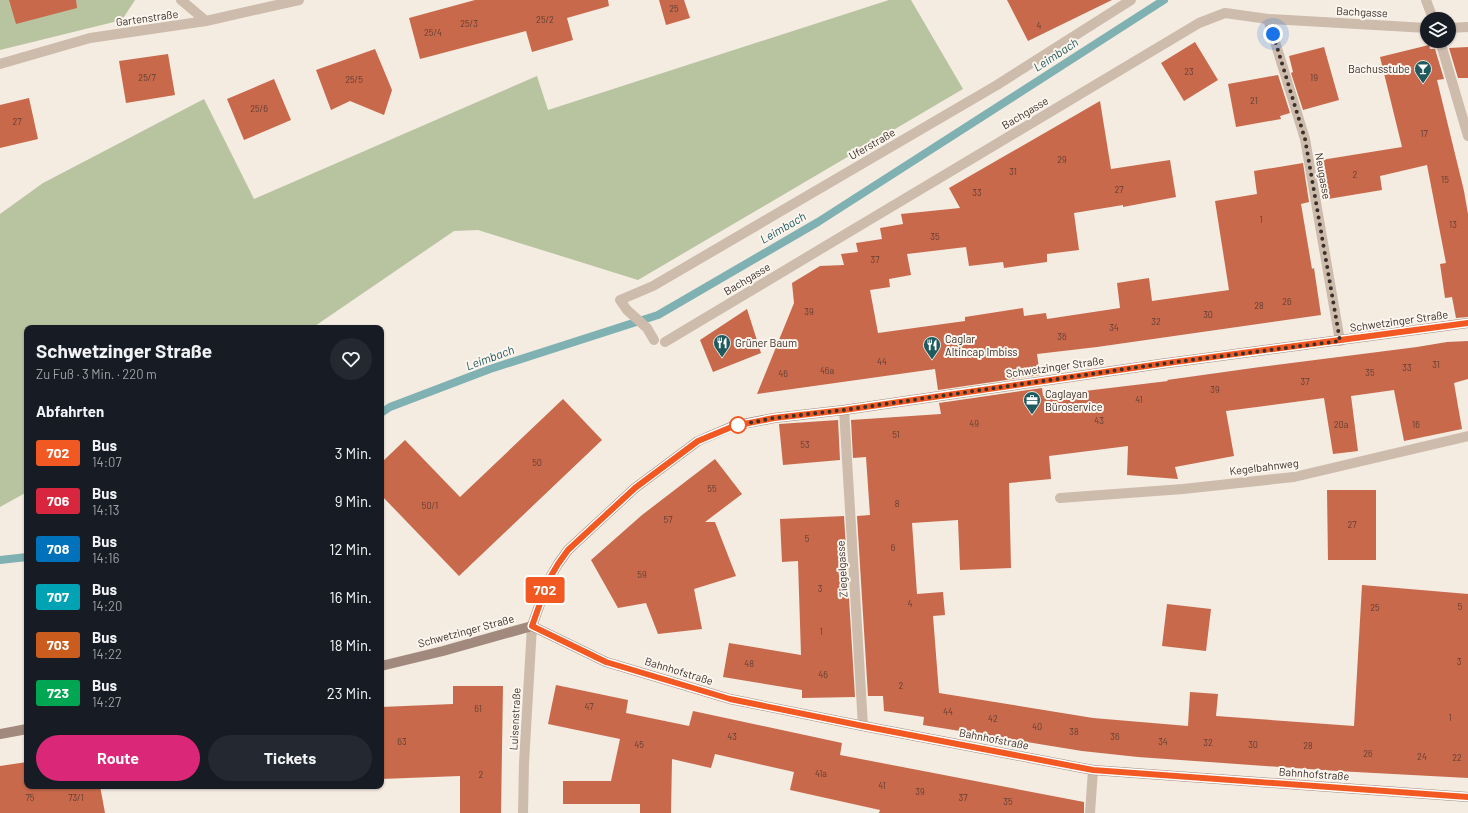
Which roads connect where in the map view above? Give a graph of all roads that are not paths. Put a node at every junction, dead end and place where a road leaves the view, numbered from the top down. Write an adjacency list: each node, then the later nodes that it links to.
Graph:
1 (181, 0): 7 (street)
2 (299, 0): 7 (street, Gartenstraße)
3 (1131, 0): 15 (street, Uferstraße)
4 (1426, 0): 5 (street)
5 (1431, 12)
6 (1268, 19): 9 (street, Bachgasse); 16 (street, Neugasse); 17 (street, Bachgasse)
7 (206, 21): 12 (street, Gartenstraße)
8 (1468, 27): 10 (street)
9 (1420, 28)
10 (1456, 28)
11 (1442, 48): 13 (street)
12 (0, 64)
13 (1468, 136)
14 (1468, 323): 16 (street, Schwetzinger Straße)
15 (654, 340)
16 (1340, 341): 18 (street, Schwetzinger Straße)
17 (665, 342)
18 (844, 410): 21 (street, Schwetzinger Straße); 23 (street, Ziegelgasse)
19 (1468, 436): 20 (street, Kegelbahnweg)
20 (1060, 498)
21 (532, 626): 22 (street, Schwetzinger Straße); 23 (street, Bahnhofstraße); 28 (street, Luisenstraße)
22 (384, 665)
23 (863, 726): 26 (street, Bahnhofstraße)
24 (24, 730): 25 (street)
25 (0, 734)
26 (1093, 770): 27 (street, Bahnhofstraße); 29 (street)
27 (1468, 797)
28 (523, 813)
29 (1090, 813)

